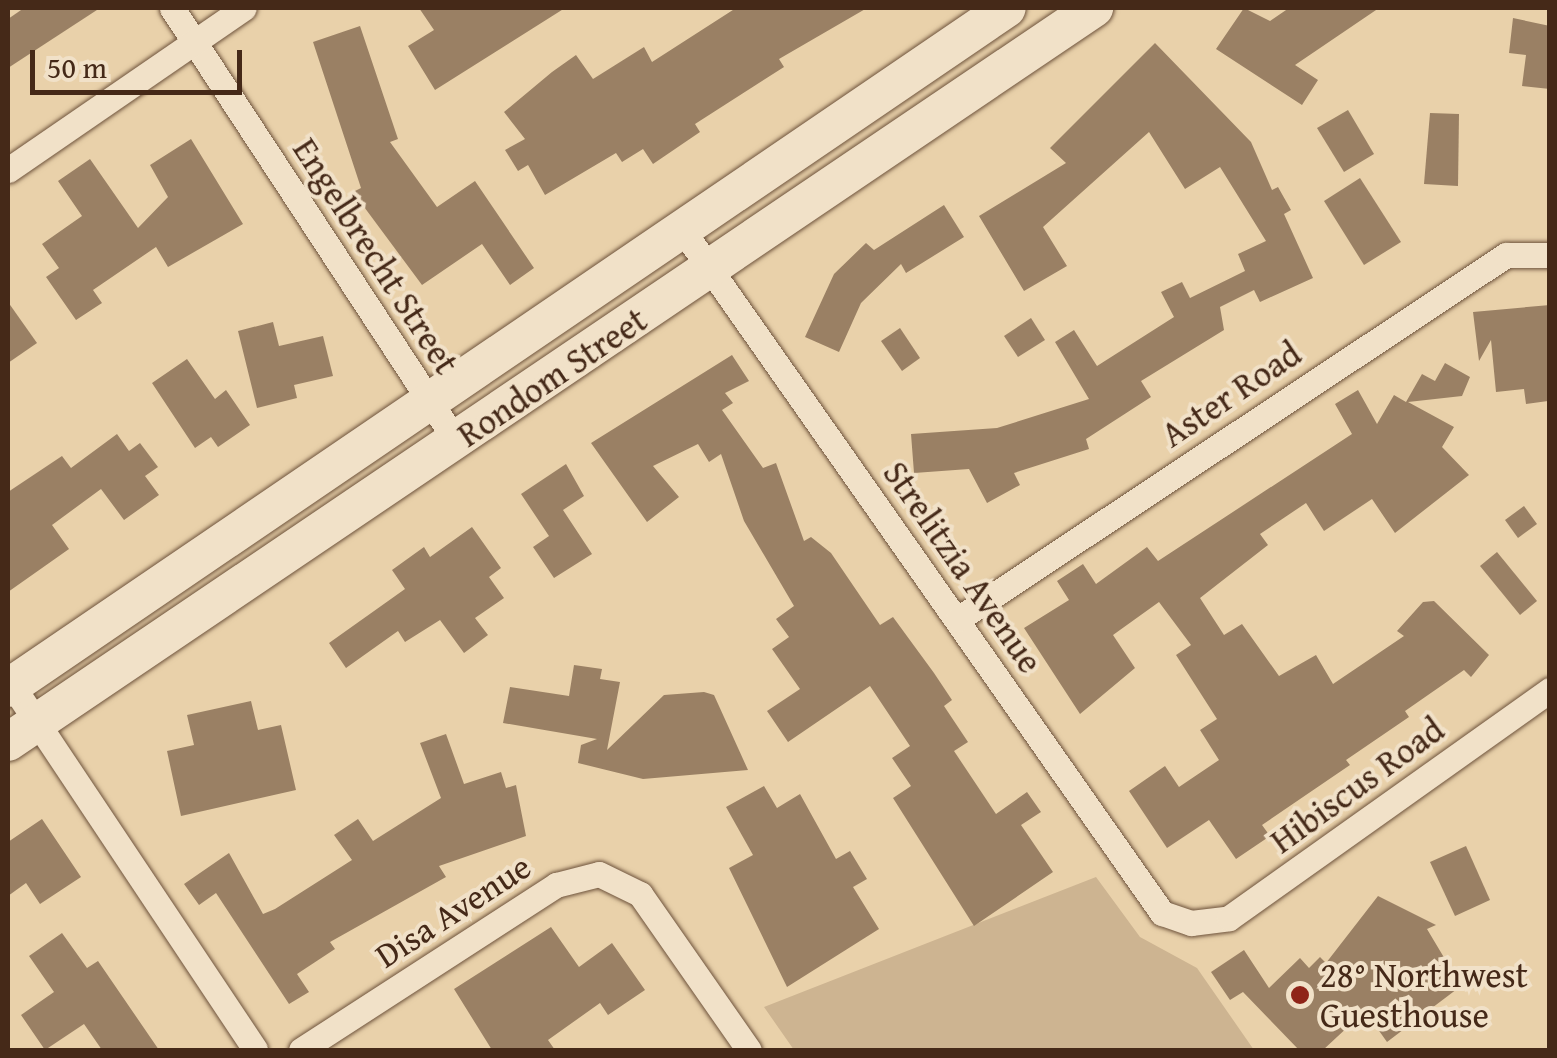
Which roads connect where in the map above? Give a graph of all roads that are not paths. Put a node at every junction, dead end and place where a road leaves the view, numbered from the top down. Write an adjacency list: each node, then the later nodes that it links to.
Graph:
1 (172, 8): 5 (street, Engelbrecht Street)
2 (244, 8): 5 (street)
3 (1007, 8): 7 (street, Rondom Street)
4 (1094, 8): 9 (street, Rondom Street)
5 (195, 40): 6 (street); 10 (street, Engelbrecht Street)
6 (8, 170)
7 (682, 229): 9 (street, Strelitzia Avenue); 10 (street, Rondom Street)
8 (1550, 255): 12 (street, Aster Road)
9 (712, 270): 11 (street, Rondom Street); 12 (street, Strelitzia Avenue)
10 (428, 402): 11 (street, Engelbrecht Street); 13 (street, Rondom Street)
11 (456, 441): 15 (street, Rondom Street)
12 (958, 619): 16 (street, Strelitzia Avenue)
13 (10, 687): 15 (street)
14 (1550, 690): 16 (street, Hibiscus Road)
15 (23, 732): 17 (street)
16 (1200, 923)
17 (255, 1050)
18 (300, 1050): 19 (street, Disa Avenue)
19 (749, 1050)

